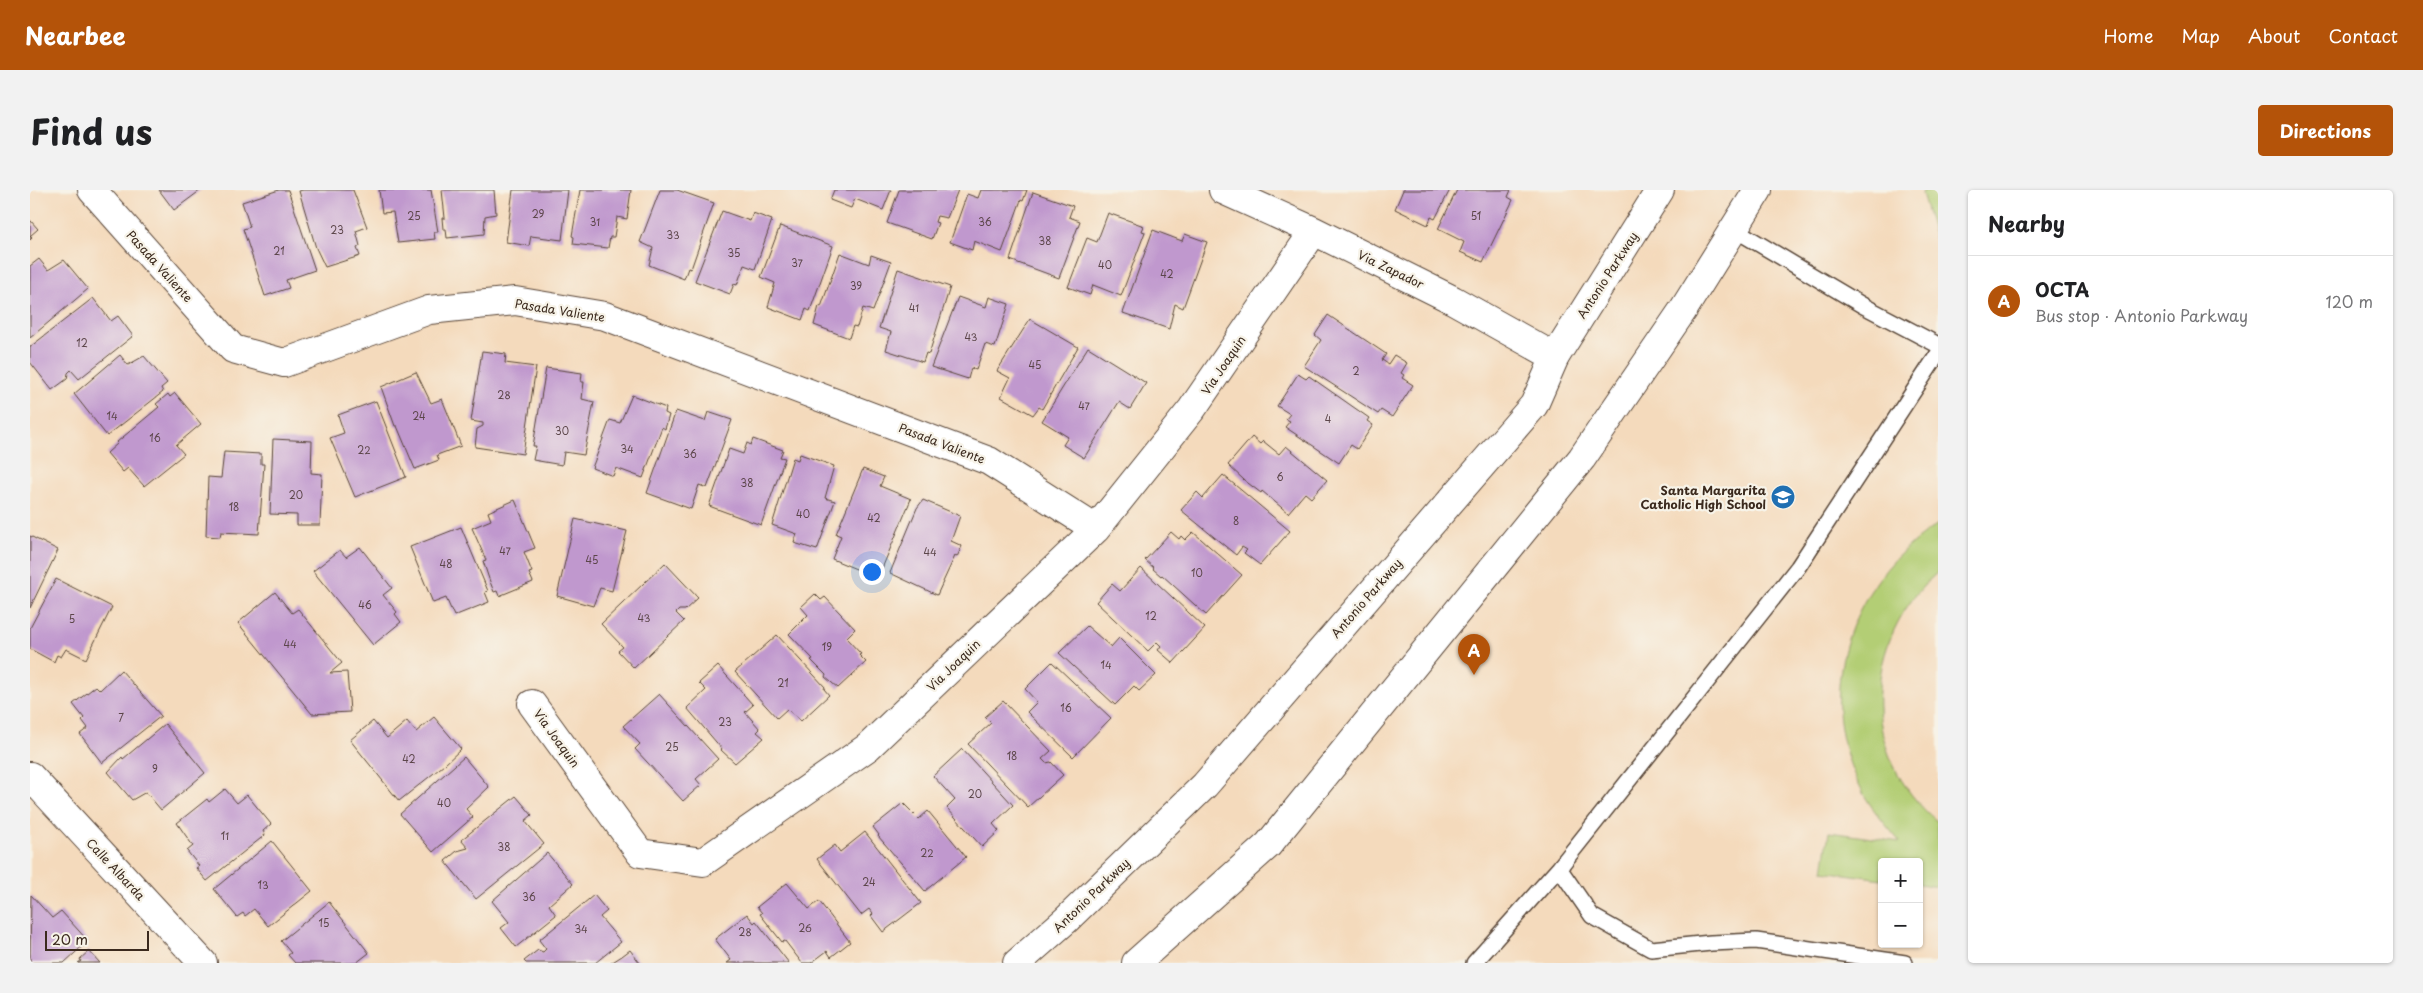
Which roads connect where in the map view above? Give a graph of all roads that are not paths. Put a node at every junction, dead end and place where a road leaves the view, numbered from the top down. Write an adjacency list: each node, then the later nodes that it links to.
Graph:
1 (92, 190): 10 (street, Pasada Valiente)
2 (1223, 190): 6 (street, Via Zapador)
3 (1660, 190): 9 (street, Antonio Parkway)
4 (1758, 190): 5 (street)
5 (1734, 229): 7 (lane); 16 (street)
6 (1314, 231): 9 (street, Via Zapador); 10 (street, Via Joaquin)
7 (1938, 345)
8 (1938, 354): 13 (lane)
9 (1555, 357): 15 (street, Antonio Parkway)
10 (1096, 529): 11 (street, Via Joaquin)
11 (532, 704)
12 (30, 776): 14 (street, Calle Albarda)
13 (1559, 868): 17 (lane); 18 (lane)
14 (203, 963)
15 (1017, 963)
16 (1136, 963)
17 (1474, 963)
18 (1905, 963)

